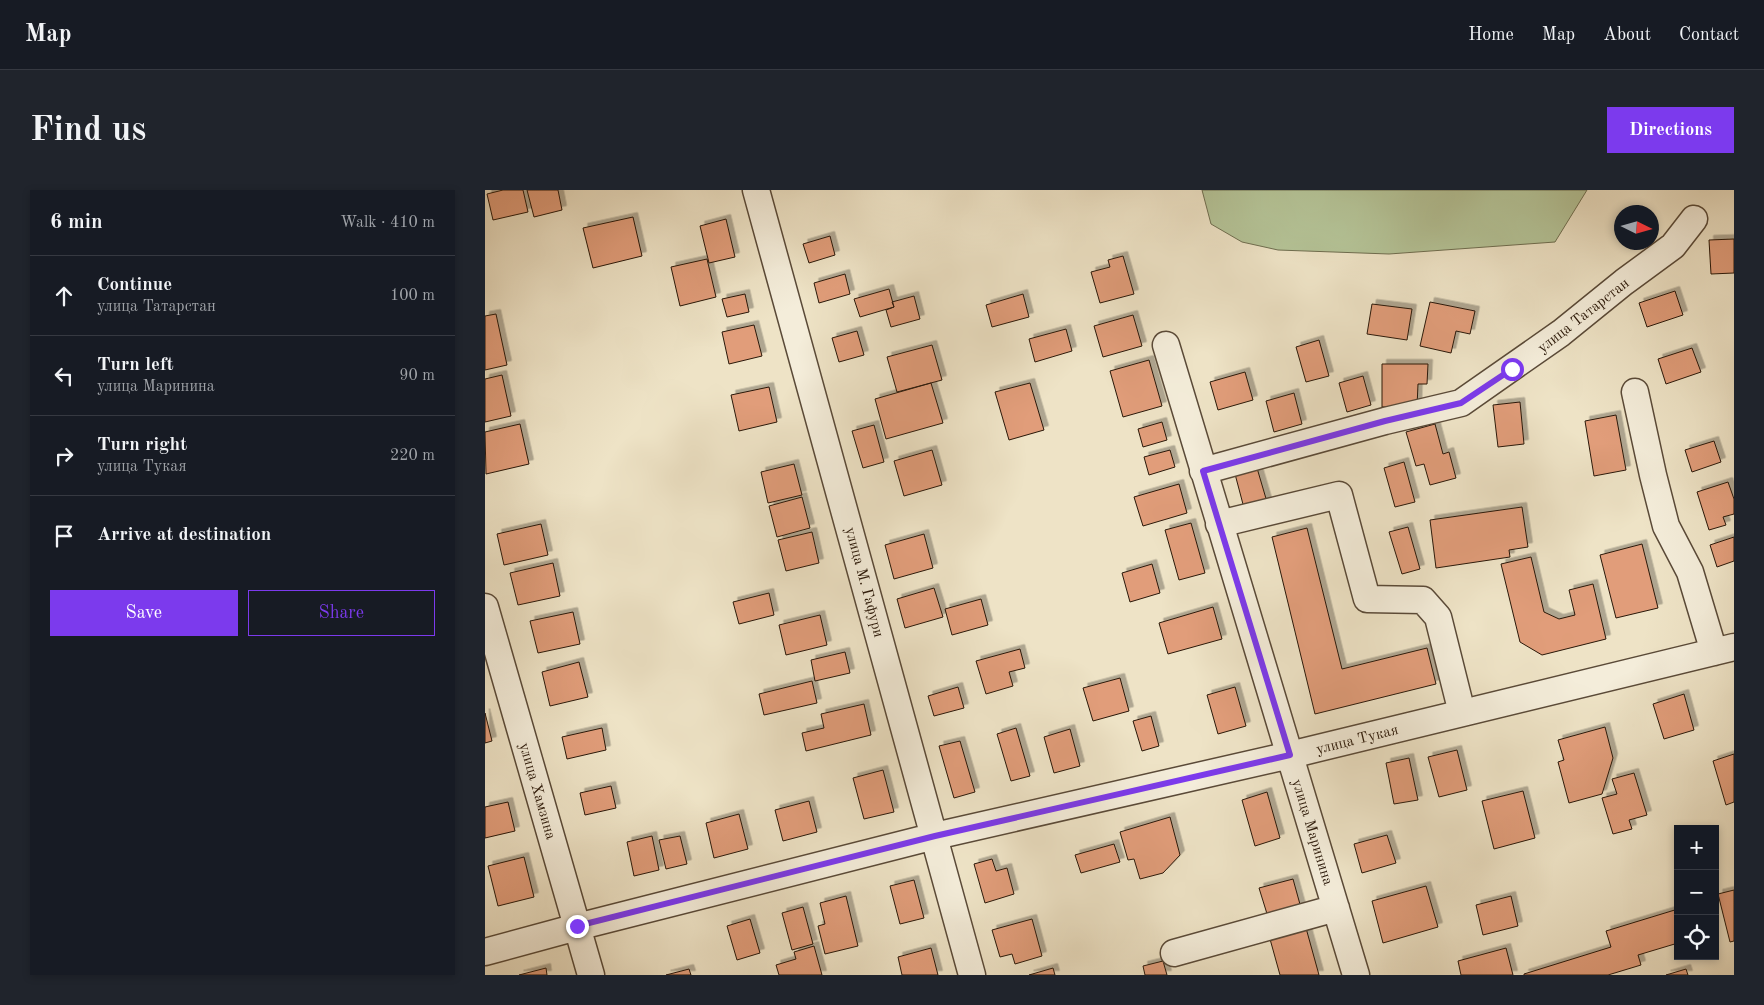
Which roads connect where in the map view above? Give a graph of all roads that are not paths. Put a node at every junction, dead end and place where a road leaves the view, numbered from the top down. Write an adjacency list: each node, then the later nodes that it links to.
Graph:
1 (756, 190): 11 (street, улица М. Гафури)
2 (1694, 219): 5 (street, улица Татарстан)
3 (1166, 345): 5 (street, улица Маринина)
4 (1635, 392): 8 (street)
5 (1203, 471): 6 (street, улица Маринина)
6 (1219, 524): 9 (street); 10 (street, улица Маринина)
7 (485, 607): 13 (street, улица Хамзина)
8 (1724, 650): 9 (street, улица Тукая)
9 (1462, 713): 10 (street, улица Тукая)
10 (1290, 755): 11 (street, улица Тукая); 12 (street, улица Маринина)
11 (935, 836): 13 (street, улица Тукая); 17 (street, улица М. Гафури)
12 (1336, 908): 15 (street); 18 (street, улица Маринина)
13 (577, 926): 14 (street, улица Тукая); 16 (street, улица Хамзина)
14 (485, 952)
15 (1174, 953)
16 (591, 975)
17 (972, 975)
18 (1356, 975)

